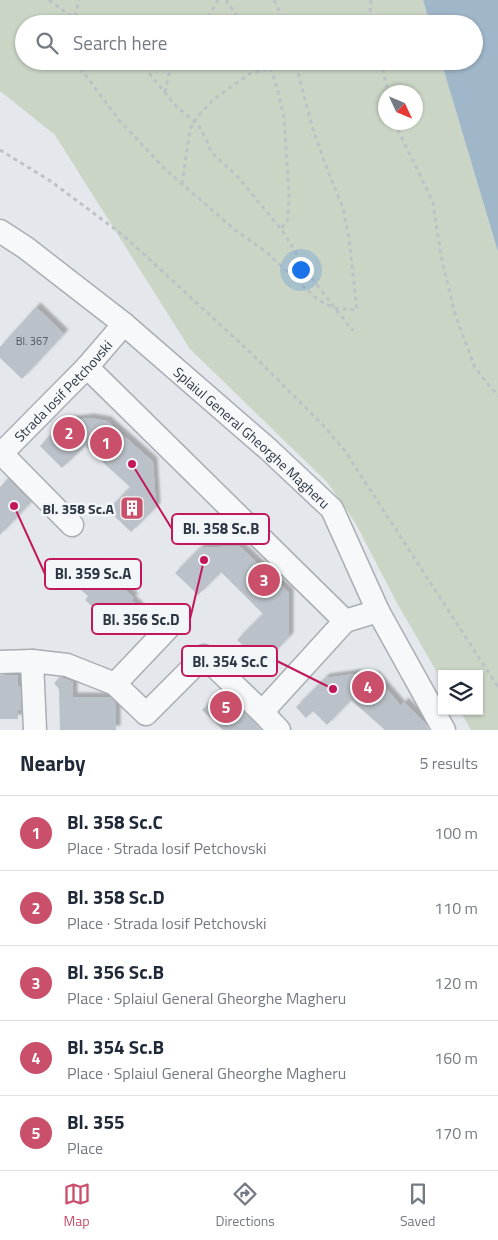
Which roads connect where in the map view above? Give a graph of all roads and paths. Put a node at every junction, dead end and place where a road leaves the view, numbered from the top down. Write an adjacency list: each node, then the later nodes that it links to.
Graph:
1 (49, 0): 7 (path)
2 (79, 0): 8 (path)
3 (218, 0): 9 (path)
4 (226, 0): 10 (path)
5 (274, 0): 11 (path)
6 (371, 0): 12 (path)
7 (70, 15)
8 (75, 15)
9 (209, 15)
10 (236, 15)
11 (281, 15)
12 (371, 15)
13 (81, 70): 25 (path)
14 (146, 70): 21 (path)
15 (170, 70): 21 (path)
16 (265, 70): 22 (path)
17 (270, 70): 26 (path)
18 (296, 70): 28 (path)
19 (383, 70): 20 (path)
20 (386, 85)
21 (165, 93): 22 (path)
22 (195, 122): 25 (path); 26 (path)
23 (398, 130): 32 (path)
24 (0, 150): 42 (path)
25 (182, 184): 28 (path)
26 (281, 229): 28 (path)
27 (0, 231): 29 (street, Splaiul General Gheorghe Magheru)
28 (334, 308): 30 (path)
29 (124, 324): 31 (street, Strada Iosif Petchovski); 35 (street, Splaiul General Gheorghe Magheru)
30 (353, 331)
31 (87, 366): 33 (street, Strada Iosif Petchovski); 36 (street)
32 (498, 396)
33 (0, 454): 34 (street)
34 (72, 524)
35 (378, 611): 36 (street); 47 (street, Splaiul General Gheorghe Magheru)
36 (345, 621): 43 (street)
37 (171, 625): 41 (street)
38 (32, 661): 39 (street); 40 (street); 41 (street); 45 (street)
39 (0, 662)
40 (56, 676)
41 (115, 684): 44 (street)
42 (498, 687)
43 (262, 712): 44 (street); 46 (street)
44 (150, 722)
45 (35, 730)
46 (279, 730)
47 (444, 730)

